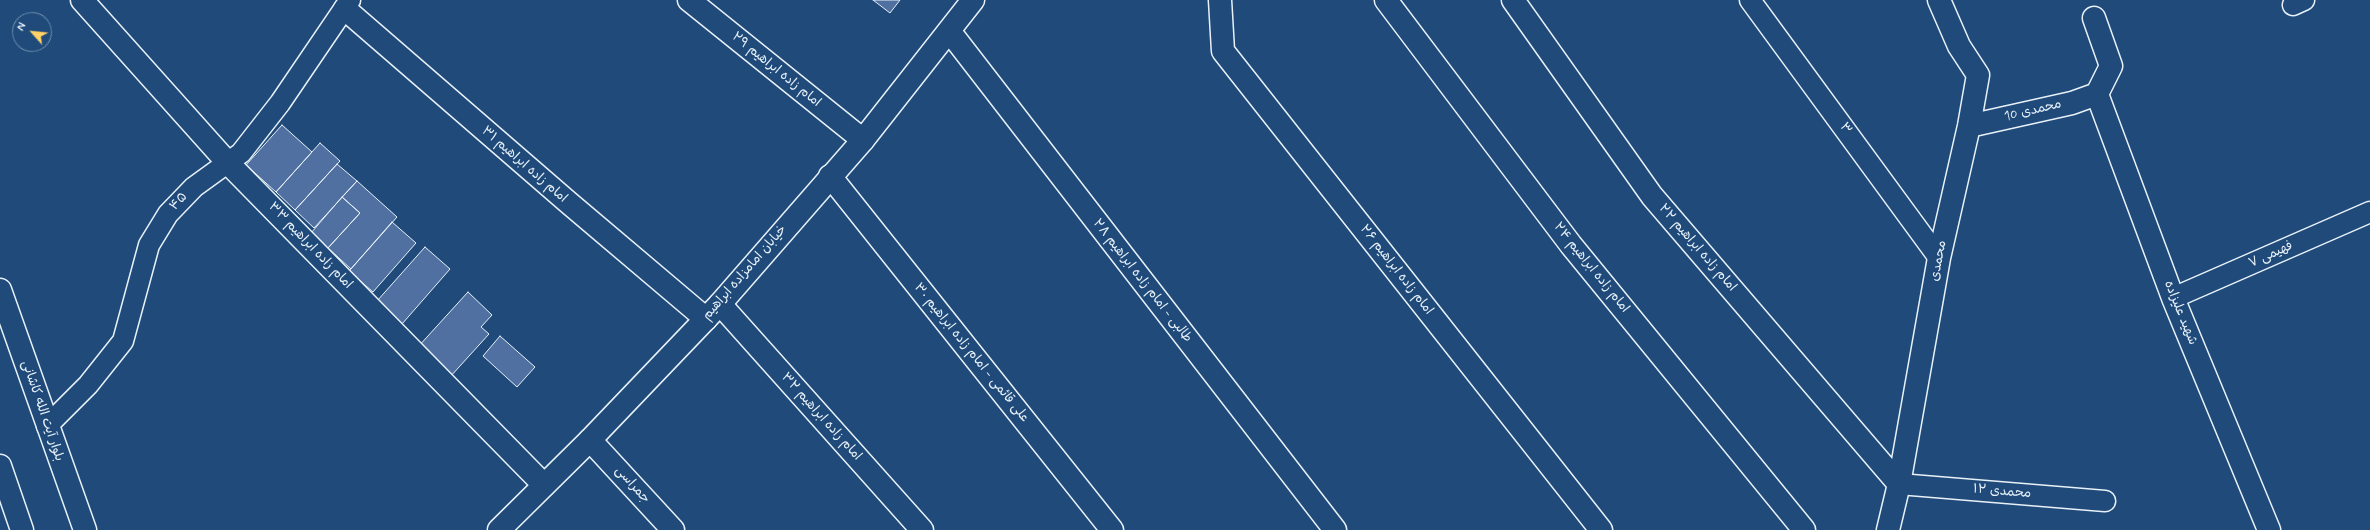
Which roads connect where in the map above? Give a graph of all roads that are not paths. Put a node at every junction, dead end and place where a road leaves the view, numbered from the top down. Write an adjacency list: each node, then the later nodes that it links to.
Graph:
1 (82, 0): 15 (street, امام زاده ابراهیم ۳۳)
2 (689, 0): 14 (street, امام زاده ابراهیم ۲۹)
3 (973, 0): 11 (street, خیابان امامزاده ابراهیم)
4 (1220, 0): 35 (street, امام زاده ابراهیم ۲۶)
5 (1386, 0): 36 (street, امام زاده ابراهیم ۲۴)
6 (1513, 0): 25 (street, امام زاده ابراهیم ۲۲)
7 (1750, 0): 18 (lane, ۳)
8 (1939, 0): 13 (street, محمدی)
9 (347, 4): 15 (lane, ۴۵); 21 (street, امام زاده ابراهیم ۳۱)
10 (2094, 18): 12 (street)
11 (950, 32): 14 (street, خیابان امامزاده ابراهیم); 34 (street, طالبی - امام زاده ابراهیم ۲۸)
12 (2097, 94): 13 (street, محمدی 10); 20 (street, شهید علیزاده)
13 (1969, 126): 18 (street, محمدی)
14 (863, 140): 16 (street, خیابان امامزاده ابراهیم)
15 (228, 162): 22 (lane, ۴۵); 26 (street, امام زاده ابراهیم ۳۳)
16 (830, 176): 21 (street, خیابان امامزاده ابراهیم); 33 (street, علی قائمی - امام زاده ابراهیم ۳۰)
17 (2370, 212): 20 (lane, فهیمی ۷)
18 (1939, 258): 25 (street, محمدی)
19 (0, 290): 22 (street, بلوار آیت الله کاشانی)
20 (2173, 298): 38 (street, شهید علیزاده)
21 (713, 311): 23 (street, خیابان امامزاده ابراهیم); 32 (street, امام زاده ابراهیم ۳۲)
22 (47, 426): 29 (street, بلوار آیت الله کاشانی)
23 (590, 440): 26 (street, خیابان امامزاده ابراهیم); 31 (street, جمراسی)
24 (0, 466): 28 (street)
25 (1899, 484): 27 (lane, محمدی ۱۲); 37 (street, محمدی)
26 (544, 485): 30 (street, خیابان امامزاده ابراهیم)
27 (2105, 501)
28 (22, 530)
29 (85, 530)
30 (499, 530)
31 (673, 530)
32 (922, 530)
33 (1112, 530)
34 (1335, 530)
35 (1601, 530)
36 (1804, 530)
37 (1888, 530)
38 (2268, 530)

